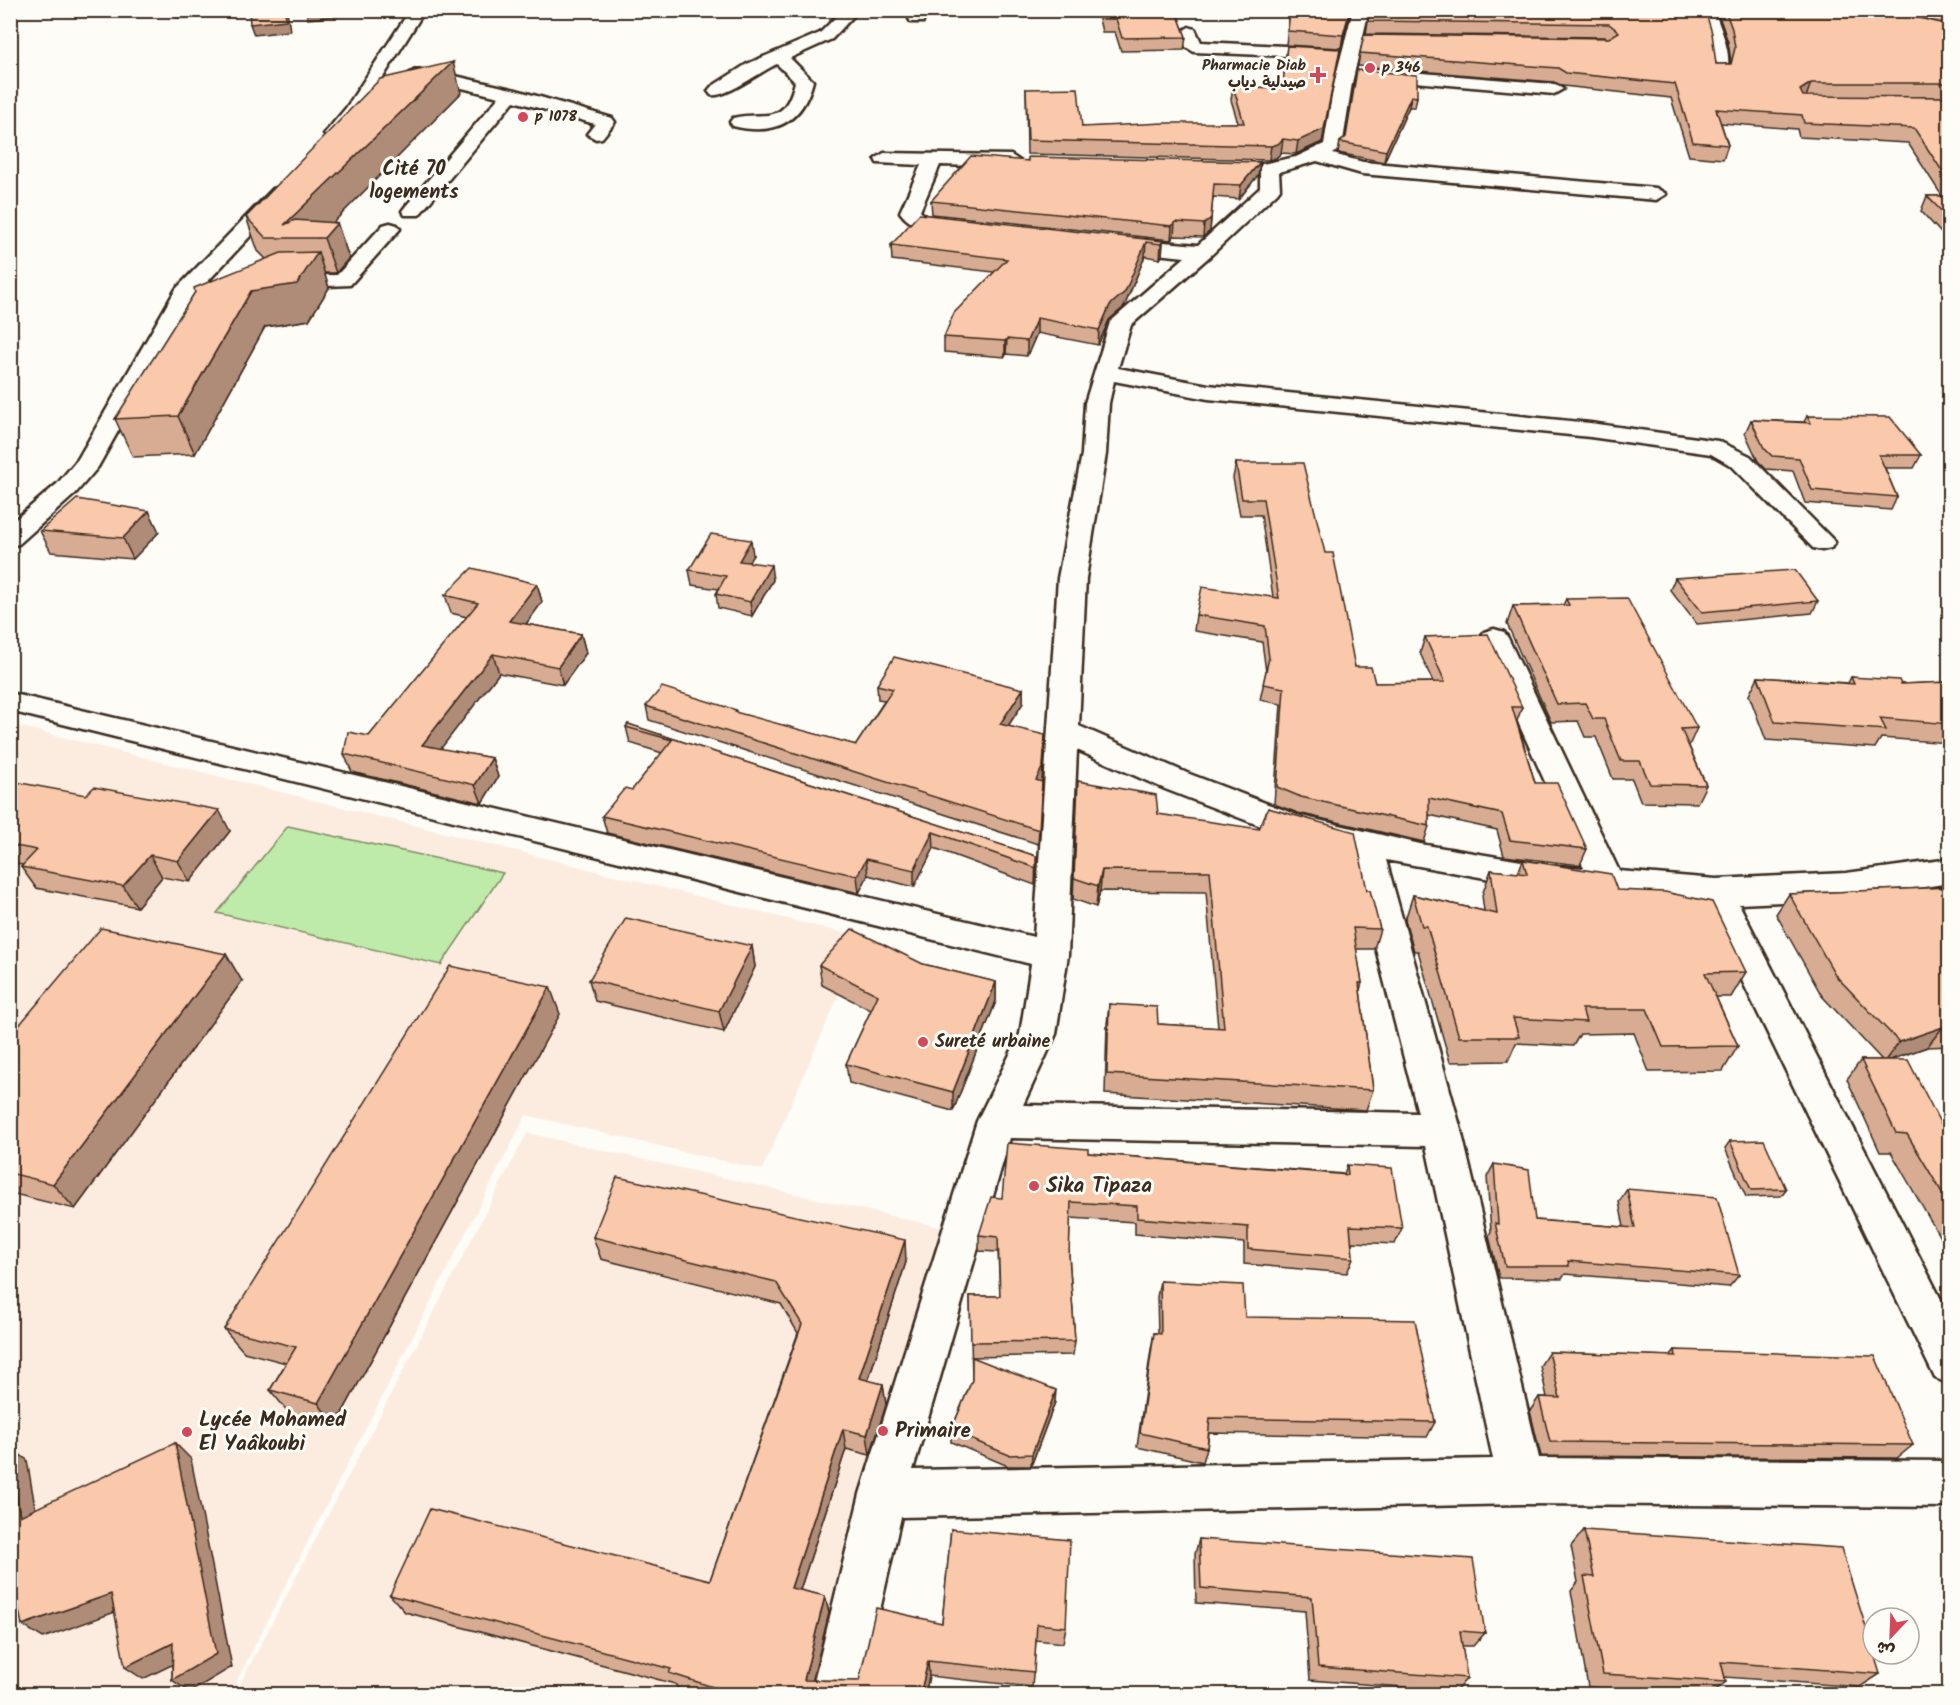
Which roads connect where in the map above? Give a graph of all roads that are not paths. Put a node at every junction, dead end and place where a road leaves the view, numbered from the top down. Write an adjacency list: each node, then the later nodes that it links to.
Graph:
1 (418, 10): 12 (street)
2 (852, 10): 7 (street)
3 (1706, 10): 11 (street)
4 (1189, 32): 6 (street)
5 (1356, 44): 6 (street); 13 (street); 19 (street)
6 (1276, 51): 10 (street)
7 (779, 56): 14 (street); 16 (street)
8 (1398, 58): 9 (street)
9 (1429, 62)
10 (1270, 70)
11 (1719, 72)
12 (378, 73): 15 (street); 18 (street)
13 (1554, 89)
14 (717, 91)
15 (510, 94): 17 (street); 25 (street)
16 (739, 122)
17 (596, 134)
18 (317, 153)
19 (1318, 156): 24 (street); 29 (street)
20 (884, 159): 21 (street)
21 (933, 159): 22 (street); 27 (street)
22 (1026, 162)
23 (295, 178): 32 (street)
24 (1656, 194)
25 (412, 211)
26 (390, 229): 31 (street)
27 (977, 229)
28 (1093, 242): 29 (street)
29 (1203, 252): 33 (street)
30 (229, 282): 32 (street)
31 (263, 282)
32 (194, 283): 34 (street)
33 (1105, 372): 35 (street); 38 (street)
34 (10, 538)
35 (1822, 542)
36 (1494, 638): 43 (street)
37 (14, 702): 45 (street)
38 (1064, 732): 39 (street); 41 (street)
39 (1365, 843): 43 (street); 47 (street)
40 (1022, 853): 41 (street)
41 (1056, 864): 45 (street)
42 (1950, 871): 44 (street)
43 (1609, 885): 44 (street)
44 (1716, 892): 48 (street)
45 (1050, 955): 46 (street)
46 (996, 1121): 47 (street); 51 (street)
47 (1442, 1130): 49 (street)
48 (1950, 1364)
49 (1521, 1481): 50 (street); 51 (street)
50 (1950, 1484)
51 (883, 1494): 52 (street)
52 (836, 1695)

